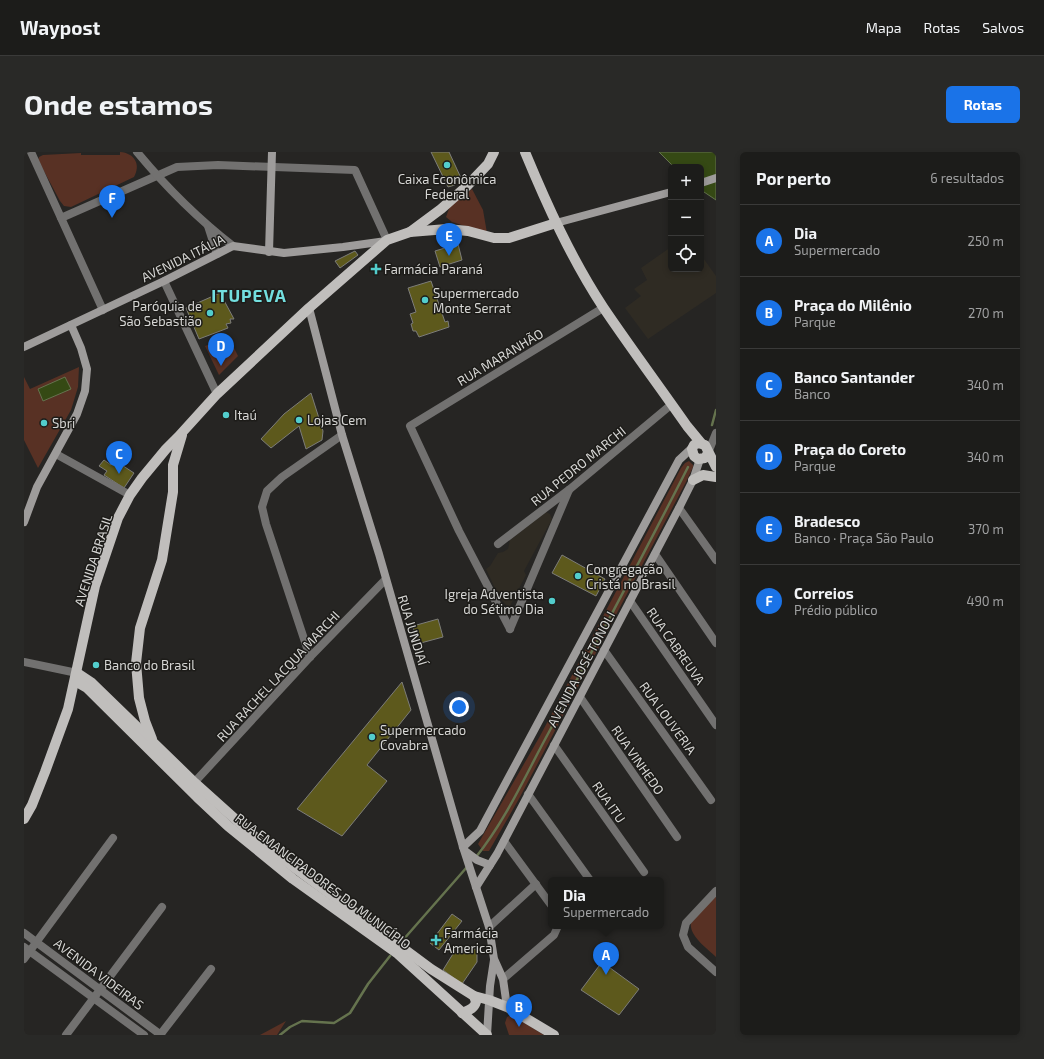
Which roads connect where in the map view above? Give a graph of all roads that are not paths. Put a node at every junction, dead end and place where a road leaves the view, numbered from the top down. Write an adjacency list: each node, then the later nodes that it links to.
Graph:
1 (24, 152): 2 (street)
2 (31, 152): 3 (street); 14 (street)
3 (34, 152)
4 (137, 152): 9 (street)
5 (272, 152): 8 (main road)
6 (494, 152): 13 (main road)
7 (525, 152): 15 (main road)
8 (271, 166): 9 (street); 19 (street); 21 (main road)
9 (156, 175): 14 (street); 16 (street)
10 (716, 178): 11 (main road)
11 (704, 182)
12 (668, 193): 15 (main road)
13 (441, 209): 17 (main road); 18 (main road)
14 (61, 218): 26 (street)
15 (556, 223): 17 (main road); 25 (main road)
16 (208, 226): 20 (street); 22 (street)
17 (447, 229): 18 (main road)
18 (410, 232): 19 (main road)
19 (387, 240): 21 (main road, AVENIDA ITÁLIA); 24 (main road, AVENIDA BRASIL)
20 (233, 246): 21 (main road, AVENIDA ITÁLIA); 22 (main road, AVENIDA ITÁLIA)
21 (269, 252)
22 (217, 254): 23 (main road, AVENIDA ITÁLIA)
23 (164, 281): 26 (main road, AVENIDA ITÁLIA); 29 (street)
24 (309, 308): 29 (main road, AVENIDA BRASIL); 33 (main road, RUA JUNDIAÍ)
25 (604, 308): 30 (main road); 43 (street, RUA MARANHÃO)
26 (103, 310): 27 (main road, AVENIDA ITÁLIA)
27 (71, 325): 28 (main road, AVENIDA ITÁLIA); 35 (main road)
28 (24, 347)
29 (217, 394): 31 (main road, AVENIDA BRASIL)
30 (672, 404): 34 (main road); 43 (street, RUA PEDRO MARCHI)
31 (184, 430): 37 (main road, RUA EMANCIPADORES DO MUNICÍPIO); 39 (main road, AVENIDA BRASIL)
32 (716, 434): 36 (street, AVENIDA JOSÉ TONOLI)
33 (342, 435): 50 (main road, RUA JUNDIAÍ); 54 (street)
34 (697, 445): 36 (main road); 36 (main road); 68 (main road, AVENIDA JOSÉ TONOLI)
35 (56, 454): 44 (street); 46 (main road)
36 (704, 456): 38 (main road); 40 (main road); 42 (main road, AVENIDA JOSÉ TONOLI)
37 (173, 465): 39 (main road); 59 (main road, RUA EMANCIPADORES DO MUNICÍPIO)
38 (716, 467)
39 (150, 468): 44 (main road, AVENIDA BRASIL)
40 (716, 473)
41 (716, 477): 42 (main road)
42 (693, 480): 45 (main road, AVENIDA JOSÉ TONOLI)
43 (570, 489): 47 (street, RUA PEDRO MARCHI)
44 (130, 495): 56 (main road, AVENIDA BRASIL)
45 (679, 508): 48 (main road, AVENIDA JOSÉ TONOLI); 49 (street)
46 (24, 522)
47 (498, 544)
48 (655, 554): 51 (main road, AVENIDA JOSÉ TONOLI); 52 (street)
49 (716, 560)
50 (385, 580): 54 (street, RUA RACHEL LACQUA MARCHI); 68 (main road, RUA JUNDIAÍ)
51 (630, 601): 53 (main road, AVENIDA JOSÉ TONOLI); 58 (street, RUA CABREUVA)
52 (716, 643)
53 (604, 650): 57 (main road, AVENIDA JOSÉ TONOLI); 63 (street, RUA LOUVERIA)
54 (310, 657): 61 (street, RUA RACHEL LACQUA MARCHI)
55 (24, 662): 56 (street)
56 (76, 677): 59 (main road, RUA EMANCIPADORES DO MUNICÍPIO); 61 (main road, RUA EMANCIPADORES DO MUNICÍPIO); 64 (main road, AVENIDA BRASIL)
57 (580, 697): 60 (main road, AVENIDA JOSÉ TONOLI); 65 (street, RUA VINHEDO)
58 (716, 725)
59 (153, 743): 61 (main road, RUA EMANCIPADORES DO MUNICÍPIO)
60 (554, 745): 62 (main road, AVENIDA JOSÉ TONOLI); 70 (street, RUA ITU)
61 (192, 786): 84 (main road, RUA EMANCIPADORES DO MUNICÍPIO); 86 (main road, RUA EMANCIPADORES DO MUNICÍPIO)
62 (528, 794): 67 (main road, AVENIDA JOSÉ TONOLI); 71 (street)
63 (711, 800)
64 (24, 819)
65 (678, 837)
66 (113, 838): 80 (street)
67 (504, 841): 69 (main road, AVENIDA JOSÉ TONOLI); 72 (street)
68 (466, 852): 69 (main road); 73 (main road, RUA JUNDIAÍ)
69 (490, 865): 73 (main road, AVENIDA JOSÉ TONOLI)
70 (644, 872)
71 (588, 877)
72 (536, 884): 75 (street); 77 (street)
73 (476, 887): 77 (main road, RUA JUNDIAÍ)
74 (716, 891): 87 (street)
75 (548, 902)
76 (162, 907): 89 (street)
77 (489, 927): 83 (main road, RUA JUNDIAÍ)
78 (557, 929): 88 (street)
79 (24, 933): 80 (street, AVENIDA VIDEIRAS)
80 (36, 942): 81 (street); 89 (street, AVENIDA VIDEIRAS)
81 (27, 949): 82 (street); 91 (street, AVENIDA VIDEIRAS)
82 (24, 959)
83 (494, 959): 88 (main road, RUA JUNDIAÍ); 92 (main road, RUA JUNDIAÍ)
84 (414, 968): 86 (main road); 94 (main road, RUA EMANCIPADORES DO MUNICÍPIO)
85 (211, 969): 97 (street)
86 (431, 969): 90 (main road, RUA EMANCIPADORES DO MUNICÍPIO)
87 (716, 972)
88 (503, 980): 93 (main road, RUA JUNDIAÍ)
89 (100, 990): 91 (street); 97 (street, AVENIDA VIDEIRAS)
90 (474, 996): 92 (main road, RUA EMANCIPADORES DO MUNICÍPIO); 94 (main road)
91 (94, 998): 95 (street); 96 (street, AVENIDA VIDEIRAS)
92 (489, 1000): 93 (main road, RUA EMANCIPADORES DO MUNICÍPIO); 98 (main road, RUA JUNDIAÍ)
93 (507, 1007): 99 (main road, RUA EMANCIPADORES DO MUNICÍPIO)
94 (462, 1013): 98 (main road, RUA EMANCIPADORES DO MUNICÍPIO)
95 (66, 1035)
96 (144, 1035)
97 (160, 1035)
98 (487, 1035)
99 (554, 1035)

